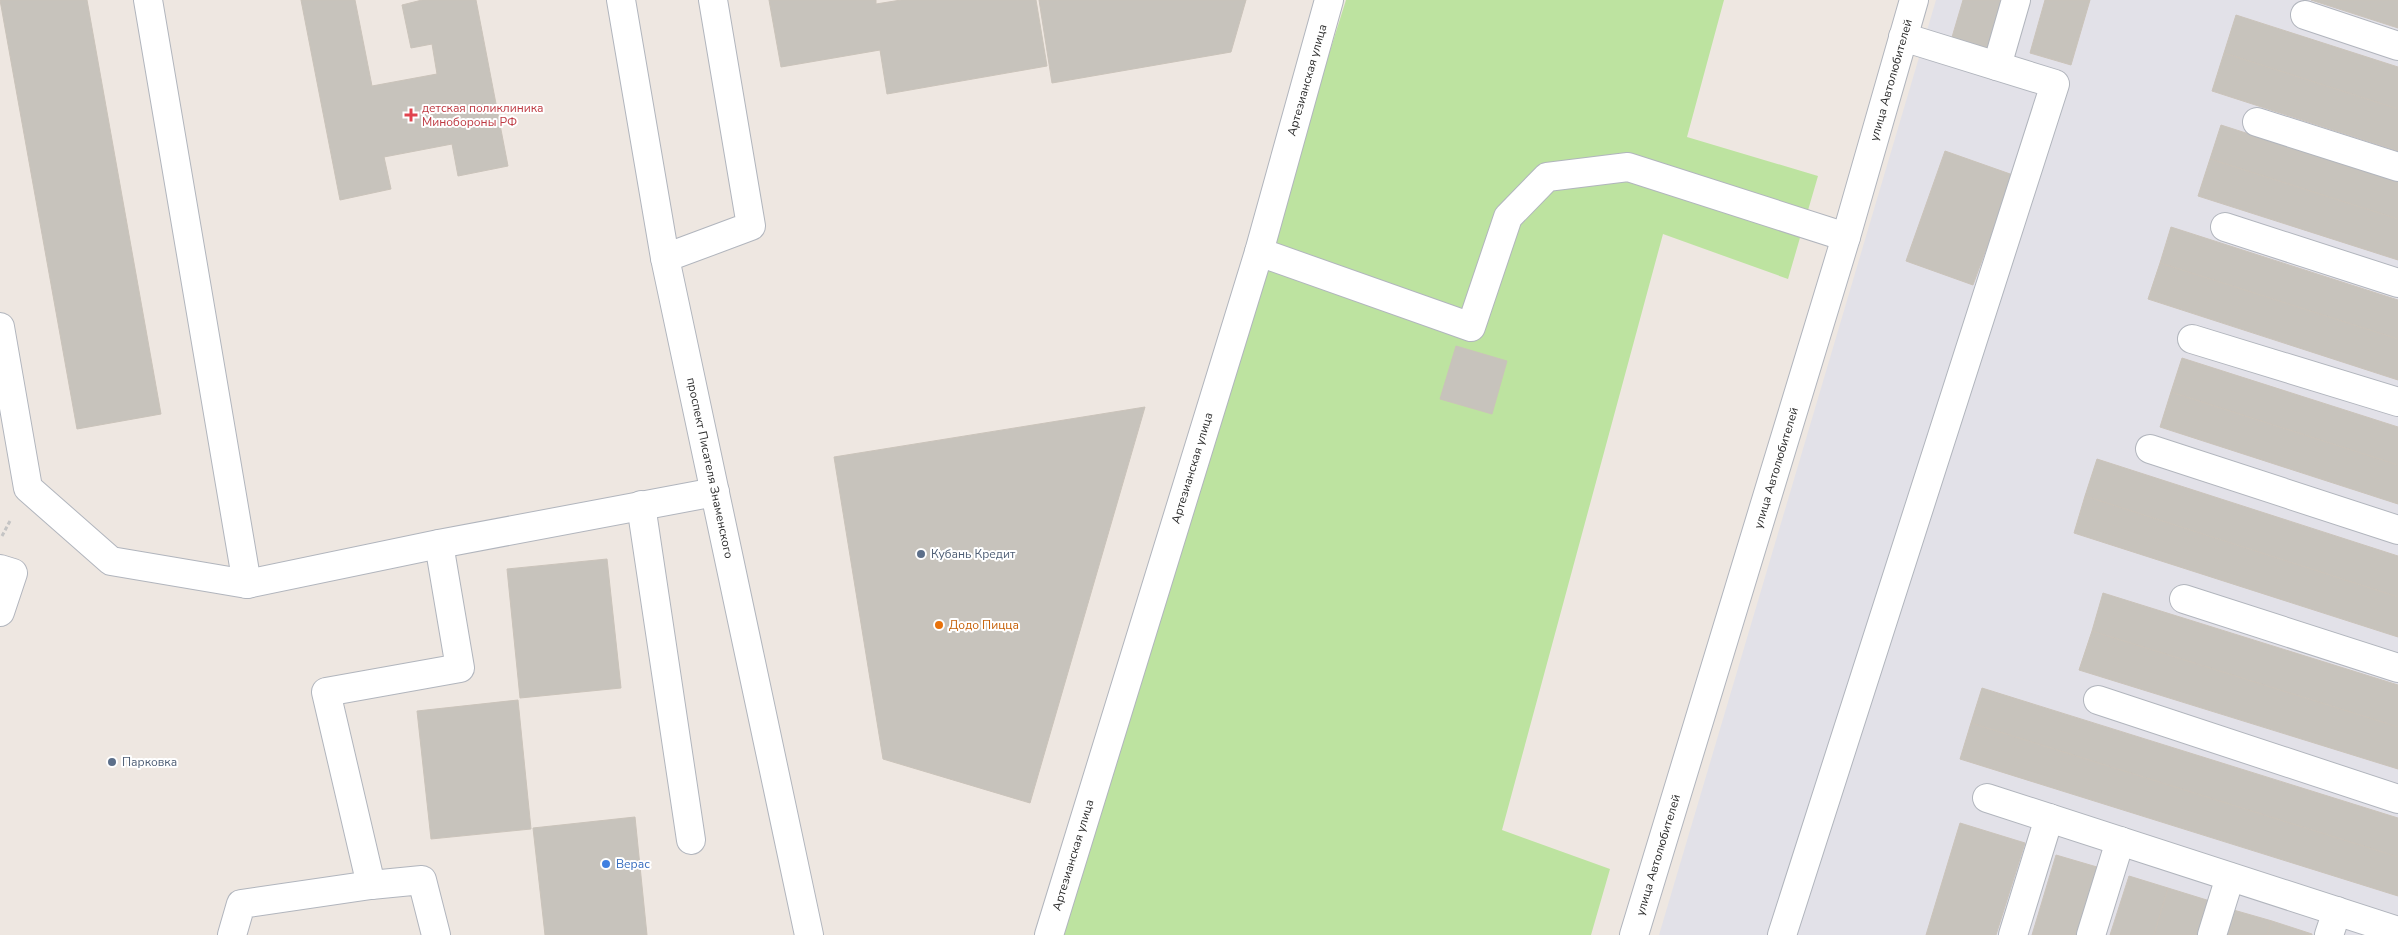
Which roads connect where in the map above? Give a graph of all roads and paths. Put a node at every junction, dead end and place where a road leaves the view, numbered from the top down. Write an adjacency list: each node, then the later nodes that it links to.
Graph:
1 (148, 0): 27 (street)
2 (621, 0): 16 (street, проспект Писателя Знаменского)
3 (713, 0): 16 (street)
4 (1329, 0): 15 (street, Артезианская улица)
5 (1914, 0): 8 (street, улица Автолюбителей)
6 (2016, 0): 10 (street)
7 (2305, 15): 9 (street)
8 (1903, 37): 10 (street); 14 (street, улица Автолюбителей)
9 (2398, 46)
10 (1997, 66): 46 (street)
11 (2258, 122): 12 (street)
12 (2398, 167)
13 (2225, 227): 17 (street)
14 (1846, 237): 15 (street); 45 (street, улица Автолюбителей)
15 (1259, 252): 44 (street, Артезианская улица)
16 (665, 258): 22 (street, проспект Писателя Знаменского)
17 (2398, 283)
18 (0, 327): 27 (street)
19 (2192, 339): 20 (street)
20 (2398, 402)
21 (2150, 449): 24 (street)
22 (715, 492): 23 (street); 43 (street, проспект Писателя Знаменского)
23 (641, 505): 25 (street); 35 (street)
24 (2398, 530)
25 (439, 544): 27 (street); 38 (street)
26 (0, 569): 29 (street)
27 (247, 584)
28 (2184, 599): 30 (street)
29 (0, 612)
30 (2398, 668)
31 (2098, 700): 33 (street)
32 (1987, 798): 34 (street)
33 (2398, 799)
34 (2049, 818): 36 (street); 47 (street)
35 (691, 840)
36 (2120, 841): 37 (street); 48 (street)
37 (2230, 877): 39 (street); 49 (street)
38 (371, 885): 41 (street); 42 (street)
39 (2333, 923): 40 (street)
40 (2398, 931)
41 (232, 935)
42 (436, 935)
43 (809, 935)
44 (1049, 935)
45 (1634, 935)
46 (1782, 935)
47 (2013, 935)
48 (2091, 935)
49 (2212, 935)

